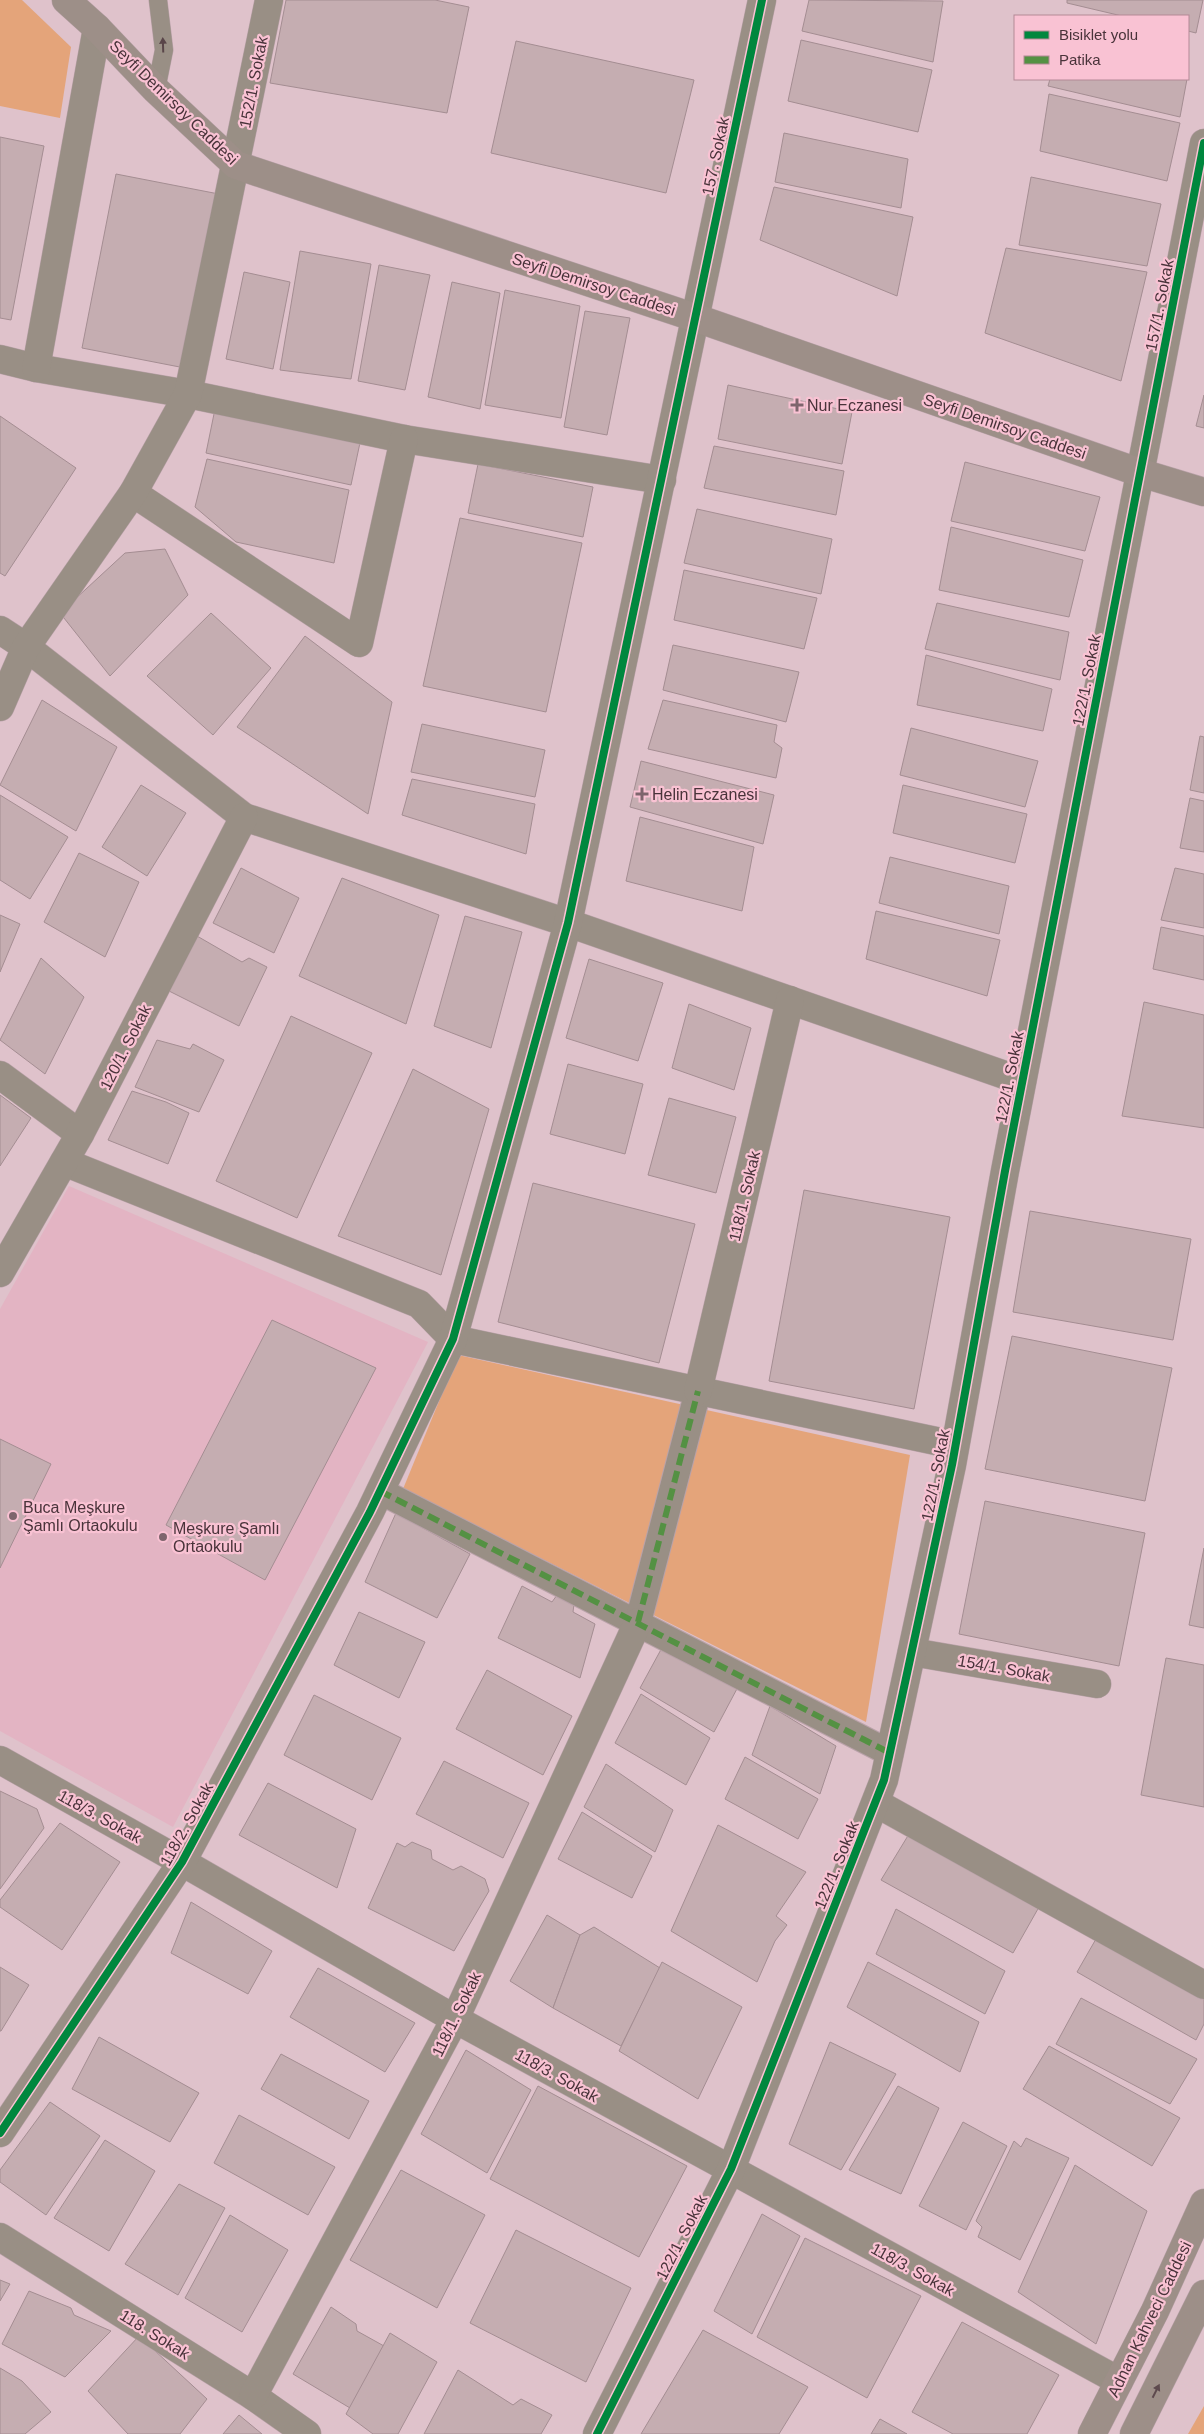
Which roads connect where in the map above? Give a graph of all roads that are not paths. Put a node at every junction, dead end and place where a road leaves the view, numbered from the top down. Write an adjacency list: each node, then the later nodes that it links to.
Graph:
1 (66, 0): 5 (main road, Seyfi Demirsoy Caddesi)
2 (158, 0): 6 (lane, one-way to 2)
3 (269, 0): 8 (street, 152/1. Sokak)
4 (762, 0): 9 (street, 157. Sokak)
5 (97, 28): 6 (main road, Seyfi Demirsoy Caddesi); 11 (street)
6 (156, 90): 8 (main road, Seyfi Demirsoy Caddesi)
7 (1204, 143): 14 (street, 157/1. Sokak)
8 (236, 164): 9 (main road, Seyfi Demirsoy Caddesi); 12 (street, 152/1. Sokak)
9 (696, 318): 14 (main road, Seyfi Demirsoy Caddesi); 15 (street, 157. Sokak)
10 (0, 359): 11 (street)
11 (36, 368): 12 (street)
12 (188, 394): 13 (street); 17 (street, 152/1. Sokak)
13 (404, 439): 15 (street); 17 (street)
14 (1141, 473): 16 (main road, Seyfi Demirsoy Caddesi); 25 (street, 122/1. Sokak)
15 (662, 480): 22 (street, 157. Sokak)
16 (1204, 492)
17 (133, 493): 19 (street, 152/1. Sokak)
18 (0, 630): 19 (street)
19 (26, 647): 20 (street, 152/1. Sokak); 21 (street)
20 (0, 707)
21 (244, 817): 22 (street); 26 (street, 120/1. Sokak)
22 (568, 923): 23 (street); 29 (street, 118/2. Sokak)
23 (790, 1000): 25 (street); 30 (street, 118/1. Sokak)
24 (0, 1075): 26 (street)
25 (1022, 1081): 31 (street, 122/1. Sokak)
26 (80, 1134): 27 (street, 120/1. Sokak)
27 (64, 1162): 28 (street, 120/1. Sokak); 29 (street)
28 (0, 1273)
29 (453, 1339): 30 (street); 32 (street, 118/2. Sokak)
30 (698, 1391): 31 (street); 33 (street)
31 (955, 1445): 34 (street, 122/1. Sokak)
32 (375, 1501): 33 (street); 39 (street, 118/2. Sokak)
33 (638, 1622): 36 (street); 41 (street, 118/1. Sokak)
34 (912, 1652): 35 (street, 154/1. Sokak); 36 (street, 122/1. Sokak)
35 (1097, 1684)
36 (890, 1753): 38 (street, 122/1. Sokak)
37 (0, 1760): 39 (street, 118/3. Sokak)
38 (876, 1803): 40 (street); 43 (street, 122/1. Sokak)
39 (182, 1862): 41 (street, 118/3. Sokak); 42 (street, 118/2. Sokak)
40 (1204, 1985)
41 (455, 2019): 43 (street, 118/3. Sokak); 48 (street, 118/1. Sokak)
42 (0, 2133)
43 (731, 2169): 47 (street, 118/3. Sokak); 50 (street, 122/1. Sokak)
44 (1203, 2207): 47 (main road, Adnan Kahveci Caddesi)
45 (0, 2237): 48 (street, 118. Sokak)
46 (1204, 2294): 52 (main road, one-way to 46)
47 (1119, 2381): 51 (main road, Adnan Kahveci Caddesi)
48 (253, 2396): 49 (street, 118. Sokak)
49 (307, 2434)
50 (598, 2434)
51 (1092, 2434)
52 (1134, 2434)

